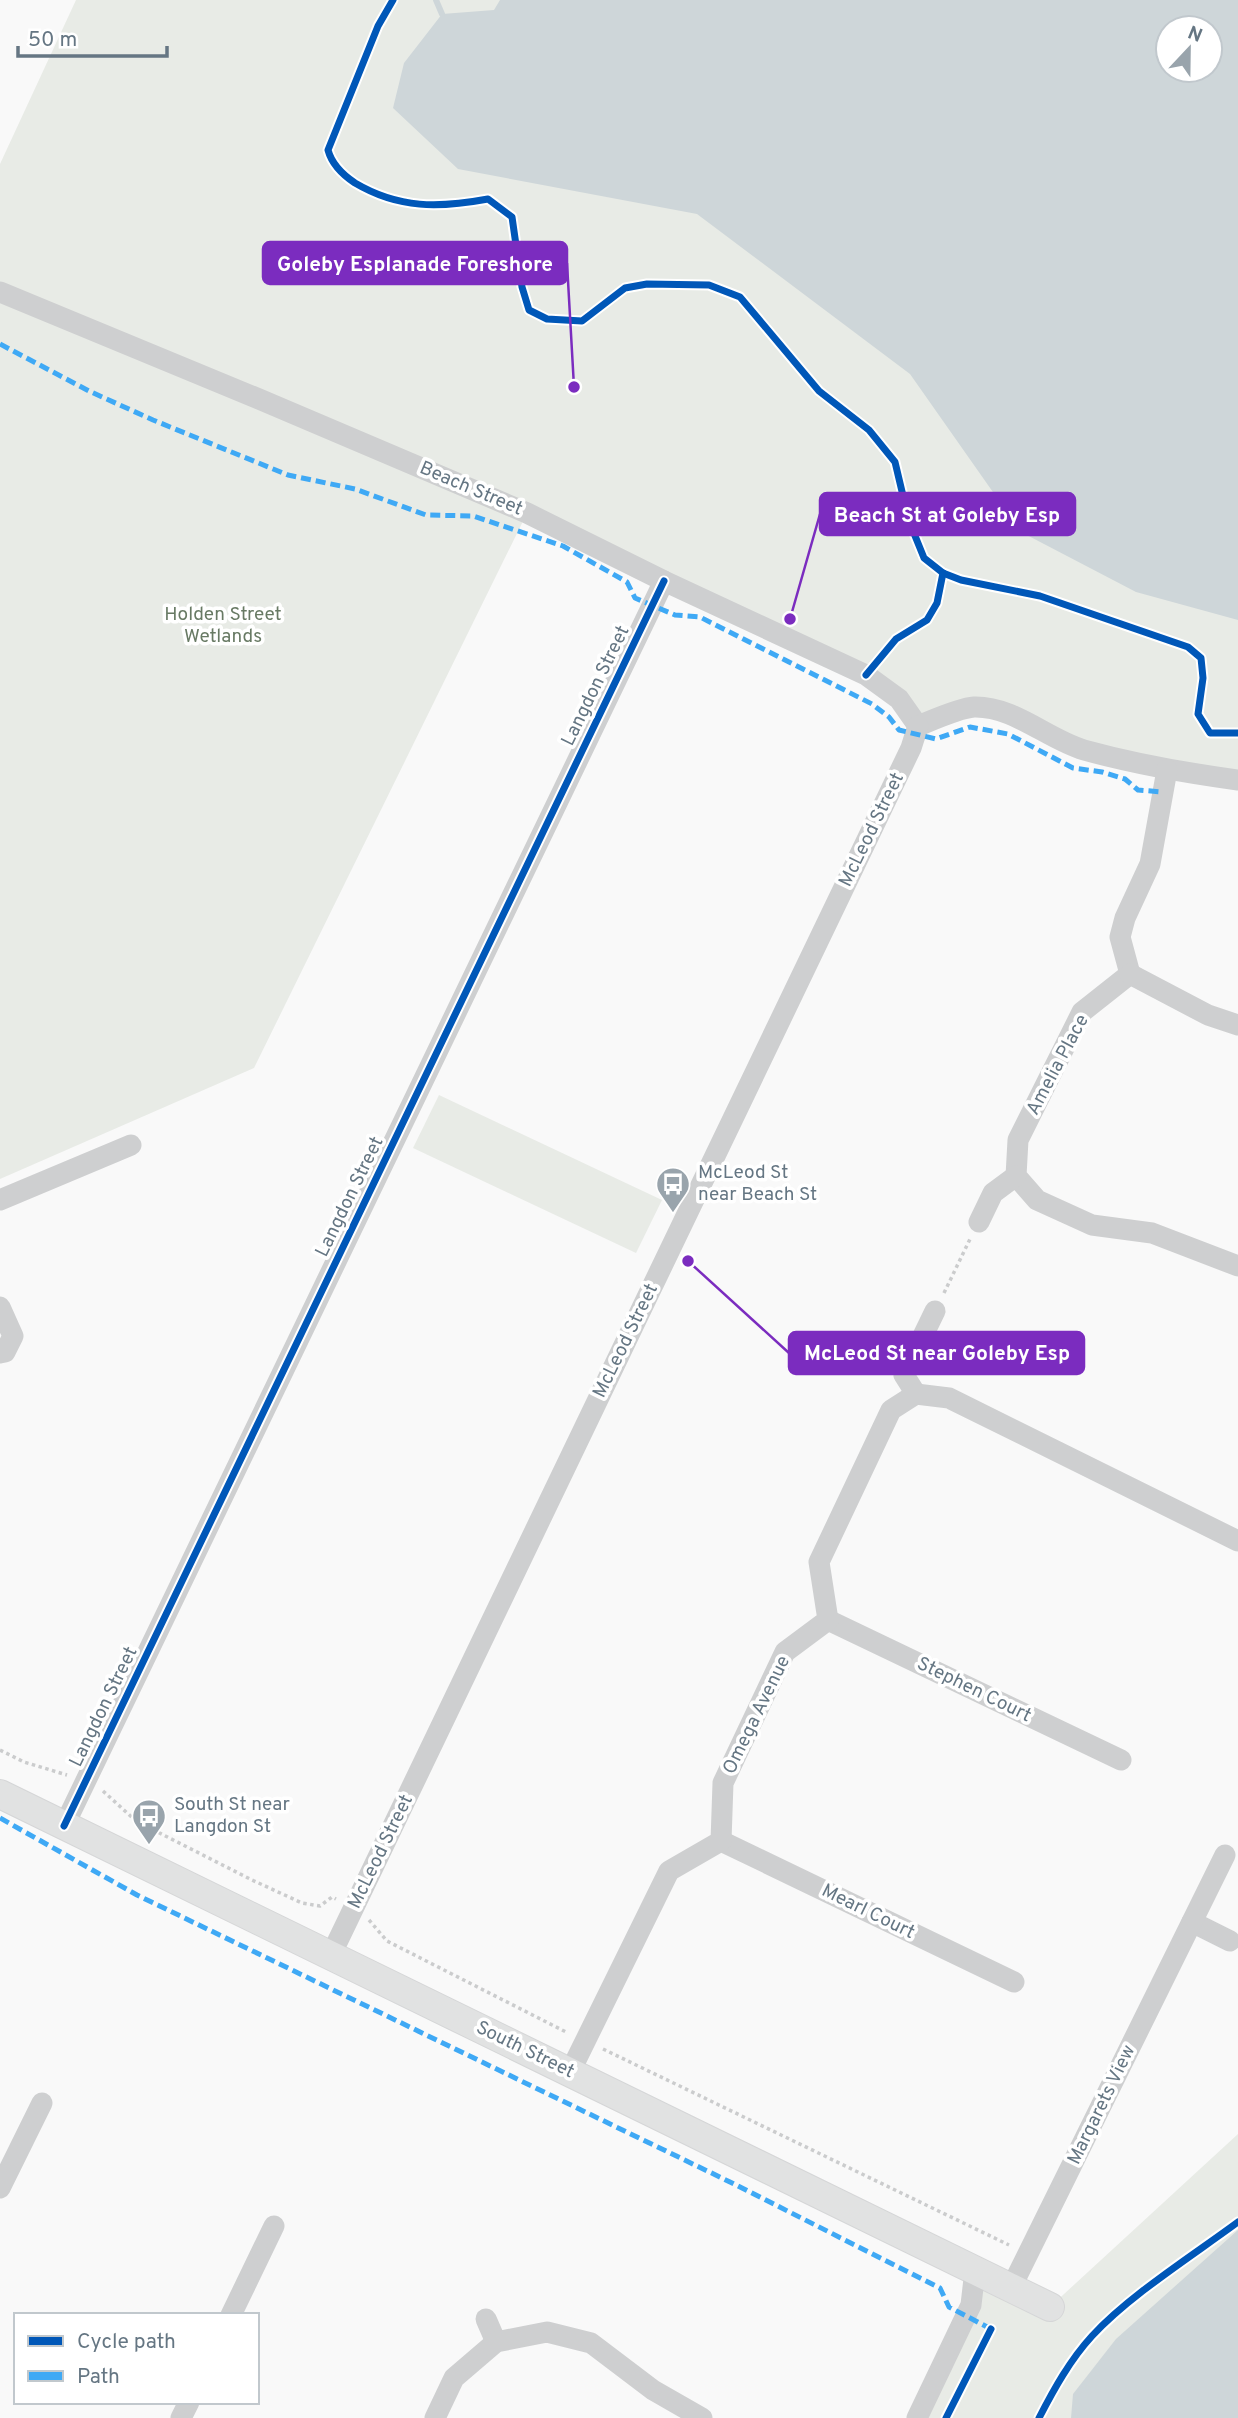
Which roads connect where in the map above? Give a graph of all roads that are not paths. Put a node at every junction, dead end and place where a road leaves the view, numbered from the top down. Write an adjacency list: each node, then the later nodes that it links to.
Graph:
1 (0, 292): 2 (street, Beach Street)
2 (664, 581): 3 (street, Beach Street); 21 (street, Langdon Street)
3 (918, 726): 4 (street); 26 (street, McLeod Street)
4 (1167, 770): 5 (street); 6 (street)
5 (1238, 780)
6 (1130, 974): 7 (street); 9 (street, Amelia Place)
7 (1238, 1025)
8 (131, 1145): 10 (street)
9 (1016, 1176): 11 (street); 12 (street)
10 (0, 1200)
11 (979, 1222)
12 (1238, 1266)
13 (0, 1307): 15 (street)
14 (935, 1311): 16 (street)
15 (0, 1353)
16 (916, 1394): 17 (street); 18 (street)
17 (1238, 1541)
18 (828, 1620): 19 (street, Stephen Court); 22 (street, Omega Avenue)
19 (1121, 1760)
20 (0, 1794): 21 (street, South Street)
21 (64, 1826): 26 (street, South Street)
22 (721, 1842): 27 (street, Mearl Court); 28 (street)
23 (1225, 1855): 24 (street, Margarets View)
24 (1192, 1922): 25 (street); 33 (street, Margarets View)
25 (1230, 1941)
26 (331, 1955): 28 (street, South Street)
27 (1014, 1982)
28 (570, 2072): 32 (street, South Street)
29 (42, 2103): 30 (street)
30 (0, 2188)
31 (274, 2226): 35 (street)
32 (975, 2270): 33 (street, South Street); 40 (street)
33 (1011, 2288): 34 (street, South Street)
34 (1051, 2307)
35 (232, 2313)
36 (486, 2319): 37 (street)
37 (496, 2343): 38 (street); 39 (street)
38 (688, 2415)
39 (435, 2418)
40 (916, 2418)

